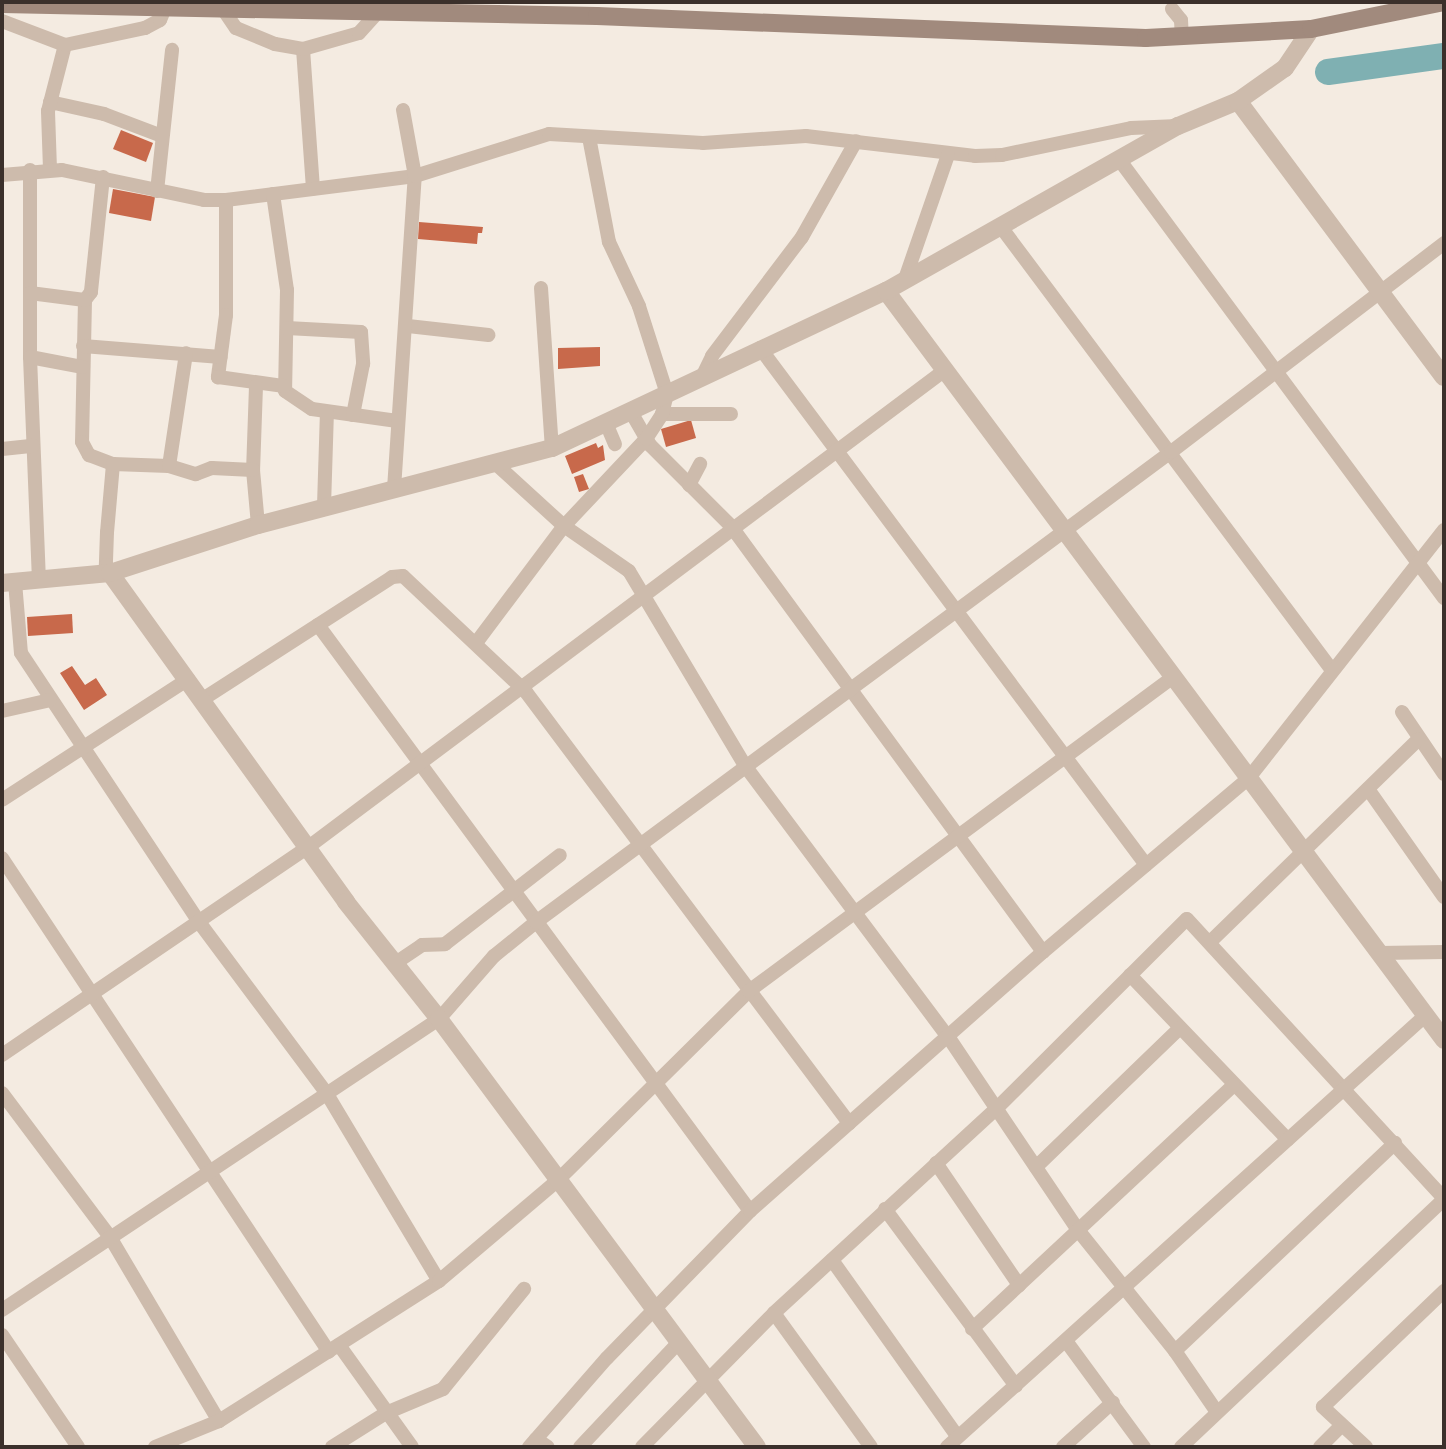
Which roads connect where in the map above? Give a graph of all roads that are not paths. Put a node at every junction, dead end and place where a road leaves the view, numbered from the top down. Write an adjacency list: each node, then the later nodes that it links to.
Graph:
1 (1444, 2): 8 (main road)
2 (2, 4): 3 (main road)
3 (165, 8): 4 (main road); 10 (street)
4 (223, 9): 6 (main road); 11 (street)
5 (1172, 9): 9 (street)
6 (378, 12): 9 (main road); 11 (street)
7 (2, 21): 10 (street)
8 (1311, 29): 9 (main road); 13 (street)
9 (1182, 37)
10 (65, 45): 14 (street)
11 (303, 49): 27 (street)
12 (172, 50): 17 (street)
13 (1238, 101): 16 (street); 36 (street)
14 (50, 102): 17 (street); 22 (street)
15 (403, 110): 25 (street)
16 (1178, 126): 20 (street); 21 (street)
17 (162, 136): 28 (street)
18 (589, 137): 19 (street); 25 (street); 54 (street)
19 (856, 141): 20 (street); 51 (street)
20 (948, 155): 33 (street)
21 (1121, 162): 31 (street); 49 (street)
22 (50, 169): 23 (street); 26 (street)
23 (30, 170): 24 (street); 37 (street)
24 (2, 175)
25 (415, 176): 27 (street); 39 (street)
26 (103, 177): 28 (street); 38 (street)
27 (313, 188): 29 (street)
28 (157, 191): 30 (street)
29 (273, 194): 30 (street); 40 (street)
30 (226, 200): 45 (street)
31 (1001, 227): 33 (street); 68 (street)
32 (1444, 243): 36 (street)
33 (905, 279): 35 (street)
34 (541, 288): 65 (street)
35 (886, 291): 43 (street); 48 (street)
36 (1381, 292): 49 (street); 50 (street)
37 (30, 293): 38 (street); 46 (street)
38 (85, 300): 42 (street)
39 (408, 326): 41 (street); 60 (street)
40 (287, 328): 53 (street); 59 (street)
41 (488, 335)
42 (83, 346): 44 (street); 47 (street)
43 (760, 348): 51 (street); 67 (street)
44 (186, 353): 45 (street); 72 (street)
45 (220, 357): 52 (street)
46 (30, 358): 47 (street); 64 (street)
47 (83, 367): 69 (street)
48 (945, 369): 67 (street); 81 (street)
49 (1276, 373): 68 (street); 82 (street)
50 (1444, 377)
51 (701, 379): 54 (street)
52 (256, 386): 53 (street); 73 (street)
53 (284, 386): 55 (street)
54 (667, 394): 56 (street); 57 (street)
55 (327, 412): 59 (street); 76 (street)
56 (631, 412): 61 (street); 62 (street)
57 (662, 414): 58 (street); 62 (street)
58 (731, 414)
59 (353, 415): 60 (street)
60 (397, 421): 75 (street)
61 (606, 423): 63 (street); 65 (street)
62 (646, 439): 74 (street); 78 (street)
63 (615, 443)
64 (33, 446): 66 (street); 85 (street)
65 (552, 448): 70 (street)
66 (2, 449)
67 (836, 452): 79 (street); 90 (street)
68 (1171, 452): 81 (street); 93 (street)
69 (113, 464): 72 (street); 83 (street)
70 (496, 464): 75 (street); 78 (street)
71 (700, 464): 74 (street)
72 (169, 466): 73 (street)
73 (253, 470): 77 (street)
74 (689, 485): 79 (street)
75 (394, 489): 76 (street)
76 (324, 506): 77 (street)
77 (258, 525): 83 (street)
78 (564, 526): 87 (street); 92 (street)
79 (731, 526): 87 (street); 97 (street)
80 (1444, 530): 82 (street)
81 (1065, 531): 90 (street); 94 (street)
82 (1418, 563): 89 (street); 93 (street)
83 (110, 573): 85 (street); 95 (street)
84 (359, 579): 88 (street)
85 (39, 580): 86 (street)
86 (9, 582): 99 (street)
87 (641, 594): 96 (street); 106 (street)
88 (364, 595): 91 (street); 92 (street)
89 (1444, 598)
90 (956, 612): 97 (street); 104 (street)
91 (318, 625): 98 (street); 105 (street)
92 (476, 643): 96 (street)
93 (1331, 669): 108 (street)
94 (1173, 677): 104 (street); 108 (street)
95 (188, 679): 98 (street); 103 (street)
96 (520, 684): 105 (street); 112 (street)
97 (850, 688): 106 (street); 111 (street)
98 (203, 699): 113 (street)
99 (50, 700): 100 (street); 103 (street)
100 (2, 711)
101 (1402, 712): 102 (street)
102 (1419, 739): 107 (street); 109 (street)
103 (83, 746): 110 (street); 121 (street)
104 (1067, 757): 111 (street); 117 (street)
105 (417, 761): 113 (street); 118 (street)
106 (746, 767): 112 (street); 120 (street)
107 (1444, 774)
108 (1248, 779): 114 (street); 117 (street)
109 (1368, 789): 114 (street); 119 (street)
110 (2, 800)
111 (959, 834): 120 (street); 124 (street)
112 (641, 846): 122 (street); 129 (street)
113 (307, 848): 121 (street); 127 (street)
114 (1306, 852): 123 (street); 126 (street)
115 (559, 855): 118 (street)
116 (2, 858): 130 (street)
117 (1146, 865): 124 (street)
118 (513, 891): 122 (street); 127 (street)
119 (1444, 897)
120 (856, 912): 129 (street); 134 (street)
121 (199, 922): 130 (street); 141 (street)
122 (536, 922): 132 (street); 137 (street)
123 (1210, 942): 128 (street); 139 (street)
124 (1043, 952): 134 (street)
125 (1444, 952): 126 (street)
126 (1380, 953): 131 (street)
127 (394, 964): 132 (street)
128 (1130, 975): 133 (street); 142 (street)
129 (749, 991): 137 (street); 143 (street)
130 (96, 995): 136 (street); 148 (street)
131 (1426, 1015): 135 (street); 139 (street)
132 (439, 1019): 141 (street); 149 (street)
133 (1180, 1028): 138 (street); 147 (street)
134 (949, 1038): 142 (street); 143 (street)
135 (1444, 1040)
136 (2, 1055)
137 (656, 1085): 149 (street); 152 (street)
138 (1233, 1086): 144 (street); 153 (street)
139 (1341, 1090): 144 (street); 145 (street)
140 (2, 1093): 154 (street)
141 (327, 1094): 148 (street); 156 (street)
142 (994, 1111): 146 (street); 147 (street)
143 (849, 1123): 152 (street)
144 (1288, 1140): 158 (street)
145 (1395, 1143): 150 (street); 170 (street)
146 (936, 1163): 151 (street); 157 (street)
147 (1036, 1167): 153 (street)
148 (210, 1171): 154 (street); 169 (street)
149 (558, 1180): 156 (street); 162 (street)
150 (1444, 1199): 174 (street)
151 (885, 1209): 155 (street); 165 (street)
152 (750, 1211): 162 (street)
153 (1078, 1230): 157 (street); 158 (street)
154 (110, 1237): 161 (street); 176 (street)
155 (832, 1260): 164 (street); 178 (street)
156 (439, 1282): 169 (street)
157 (1019, 1285): 165 (street)
158 (1124, 1288): 167 (street); 170 (street)
159 (524, 1289): 175 (street)
160 (1439, 1295): 163 (street); 177 (street)
161 (2, 1310)
162 (657, 1312): 168 (street); 179 (street)
163 (1444, 1312)
164 (774, 1313): 171 (street); 188 (street)
165 (972, 1329): 172 (street)
166 (2, 1335): 181 (street)
167 (1066, 1342): 172 (street); 173 (street)
168 (678, 1343): 171 (street); 185 (street)
169 (334, 1348): 175 (street); 176 (street)
170 (1175, 1351): 174 (street)
171 (708, 1381): 186 (street); 187 (street)
172 (1016, 1386): 178 (street)
173 (1113, 1402): 189 (street); 190 (street)
174 (1217, 1412): 180 (street)
175 (386, 1413): 183 (street); 184 (street)
176 (219, 1421): 182 (street)
177 (1341, 1426): 191 (street); 192 (street)
178 (953, 1442)
179 (537, 1444)
180 (1189, 1445)
181 (78, 1447)
182 (155, 1447)
183 (332, 1447)
184 (412, 1447)
185 (580, 1447)
186 (642, 1447)
187 (757, 1447)
188 (871, 1447)
189 (1063, 1447)
190 (1144, 1447)
191 (1320, 1447)
192 (1366, 1447)

